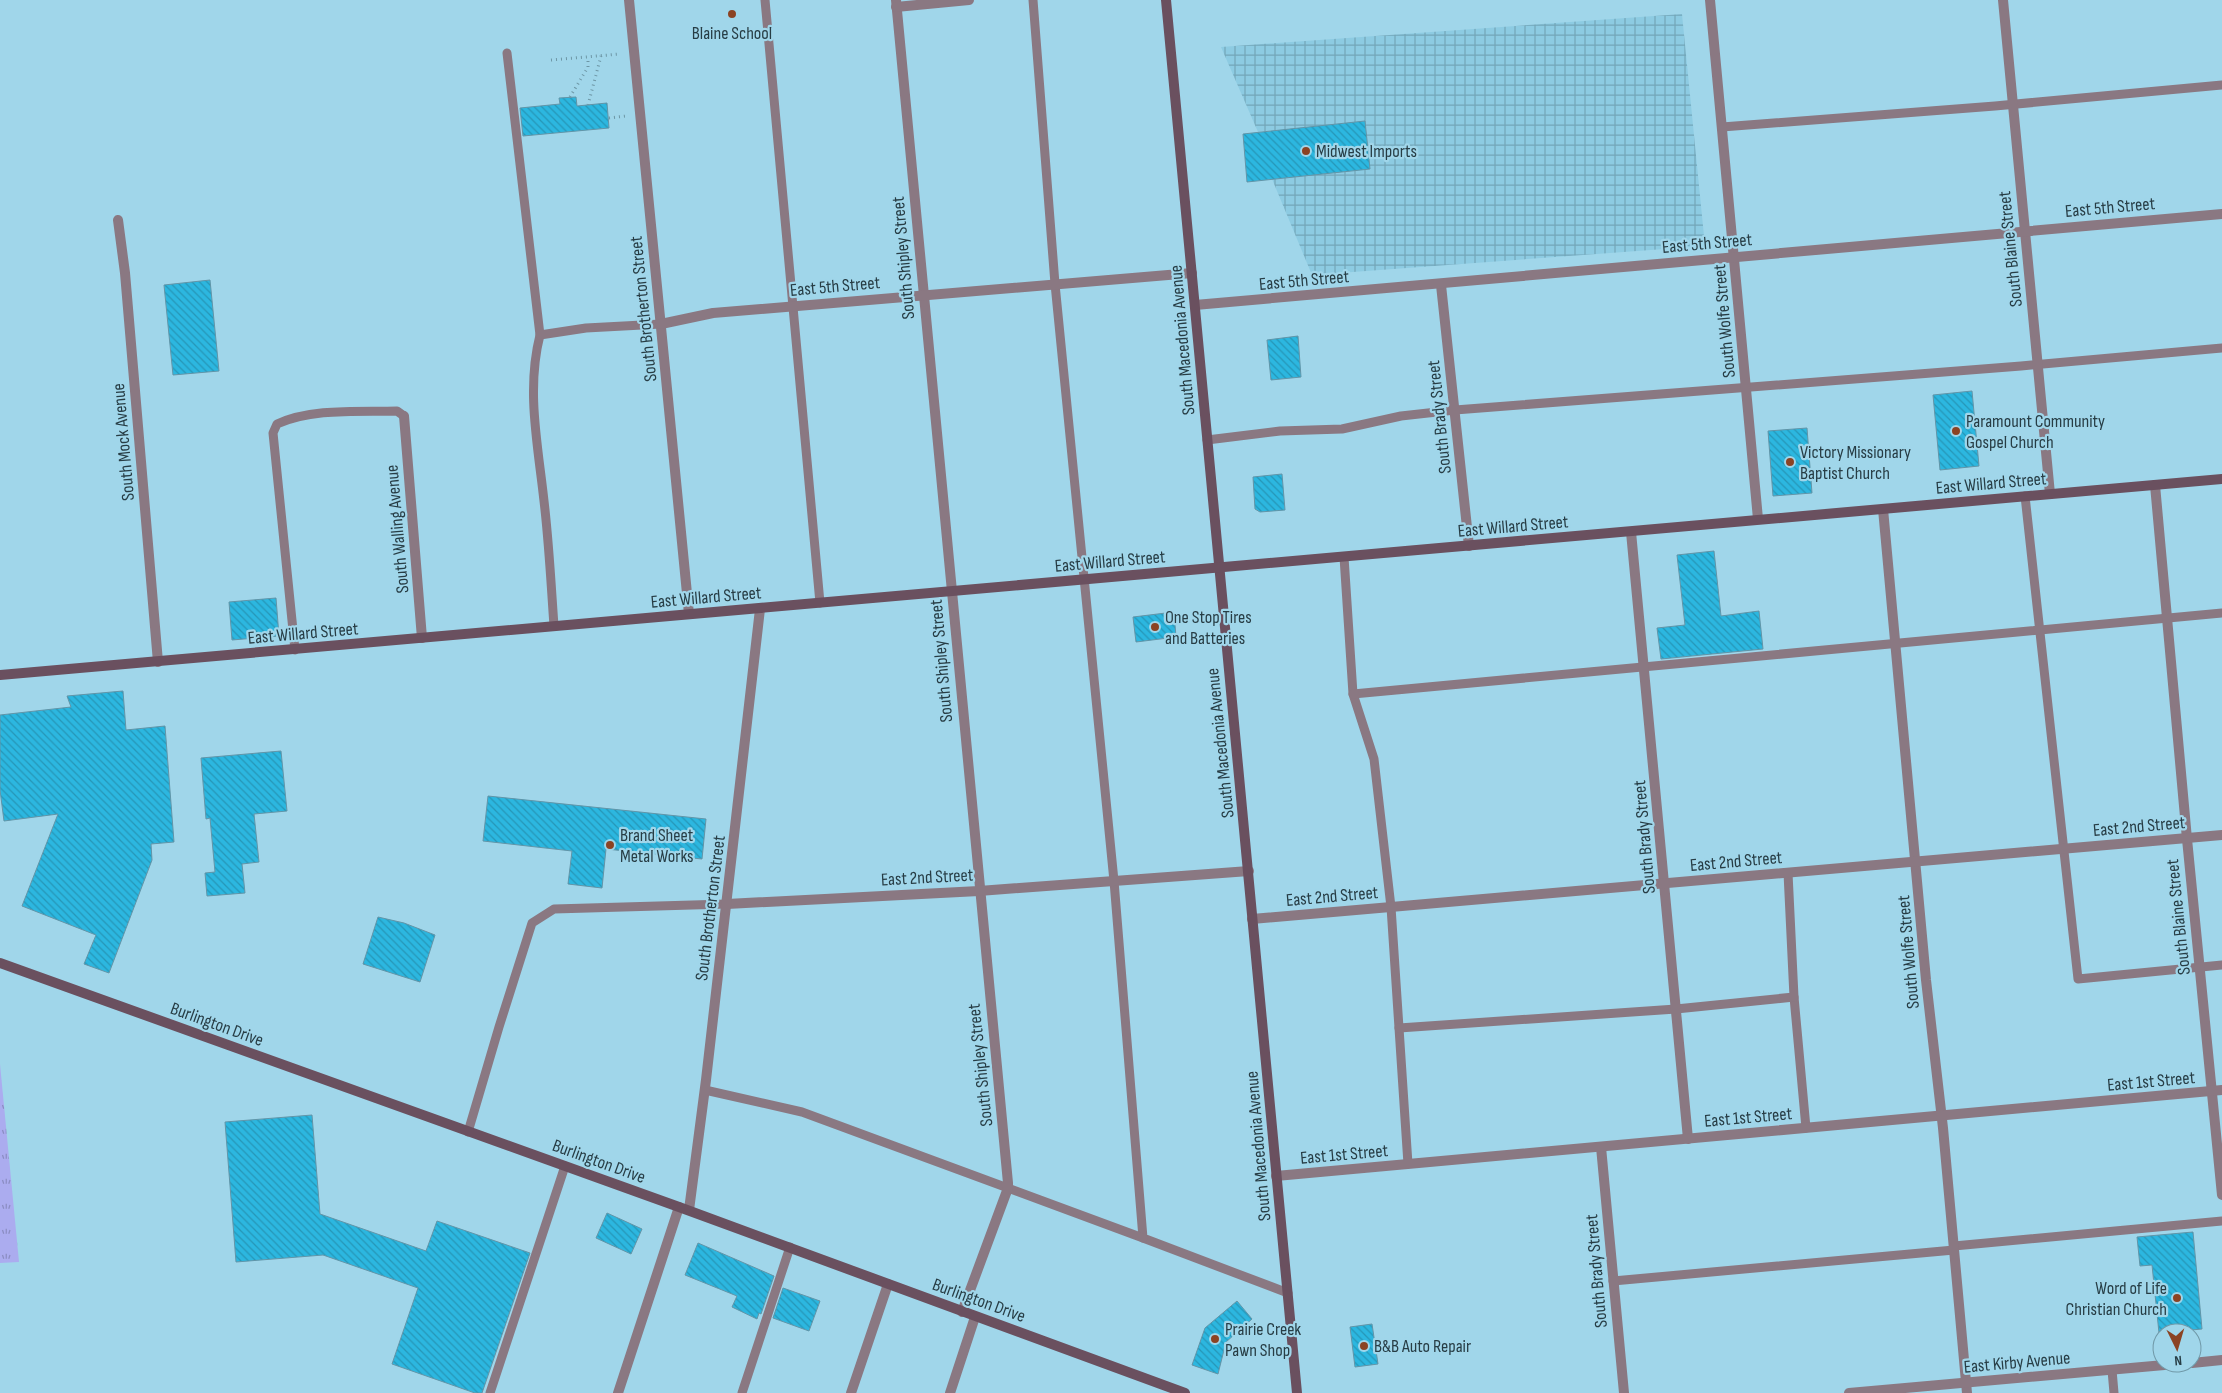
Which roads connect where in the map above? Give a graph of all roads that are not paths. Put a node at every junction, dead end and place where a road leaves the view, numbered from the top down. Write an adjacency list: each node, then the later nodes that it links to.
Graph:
1 (629, 0): 23 (street, South Brotherton Street)
2 (765, 0): 22 (lane)
3 (969, 0): 8 (street)
4 (1033, 0): 18 (lane)
5 (1166, 0): 17 (street, South Macedonia Avenue)
6 (1710, 0): 12 (street, South Wolfe Street)
7 (2003, 0): 11 (street, South Blaine Street)
8 (896, 4): 20 (street, South Shipley Street)
9 (507, 53): 24 (lane)
10 (2222, 85): 11 (lane)
11 (2012, 104): 12 (lane); 15 (street, South Blaine Street)
12 (1722, 127): 16 (street, South Wolfe Street)
13 (2222, 214): 15 (street, East 5th Street)
14 (118, 220): 53 (street, South Mock Avenue)
15 (2024, 231): 16 (street, East 5th Street); 26 (street, South Blaine Street)
16 (1735, 257): 19 (street, East 5th Street); 27 (street, South Wolfe Street)
17 (1192, 273): 18 (street, East 5th Street); 21 (street, South Macedonia Avenue)
18 (1055, 284): 20 (street, East 5th Street); 41 (lane)
19 (1441, 284): 21 (street, East 5th Street); 28 (street, South Brady Street)
20 (923, 294): 22 (street, East 5th Street); 42 (street, South Shipley Street)
21 (1195, 305): 30 (street, South Macedonia Avenue)
22 (793, 306): 23 (street, East 5th Street); 43 (lane)
23 (661, 324): 24 (lane); 46 (street, South Brotherton Street)
24 (540, 335): 48 (lane)
25 (2222, 348): 26 (lane)
26 (2038, 365): 27 (lane); 33 (street, South Blaine Street)
27 (1746, 386): 28 (lane); 36 (street, South Wolfe Street)
28 (1455, 410): 30 (lane); 38 (street, South Brady Street)
29 (404, 416): 50 (street, South Walling Avenue); 52 (lane)
30 (1207, 440): 40 (street, South Macedonia Avenue)
31 (2222, 478): 32 (street, East Willard Street)
32 (2155, 485): 33 (street, East Willard Street); 47 (street, South Blaine Street)
33 (2050, 494): 34 (street, East Willard Street)
34 (2026, 496): 35 (street, East Willard Street); 49 (lane)
35 (1883, 508): 36 (street, East Willard Street); 51 (street, South Wolfe Street)
36 (1758, 520): 37 (street, East Willard Street)
37 (1631, 532): 38 (street, East Willard Street); 54 (street, South Brady Street)
38 (1470, 546): 39 (street, East Willard Street)
39 (1344, 556): 40 (street, East Willard Street); 56 (lane)
40 (1219, 568): 41 (street, East Willard Street); 61 (street, South Macedonia Avenue)
41 (1085, 579): 42 (street, East Willard Street); 63 (lane)
42 (951, 591): 43 (street, East Willard Street); 65 (street, South Shipley Street)
43 (820, 603): 44 (street, East Willard Street)
44 (760, 609): 46 (street, East Willard Street); 66 (street, South Brotherton Street)
45 (2222, 613): 47 (lane)
46 (689, 614): 48 (street, East Willard Street)
47 (2167, 618): 49 (lane); 58 (street, South Blaine Street)
48 (554, 626): 50 (street, East Willard Street)
49 (2041, 630): 51 (lane); 59 (lane)
50 (422, 638): 52 (street, East Willard Street)
51 (1895, 643): 54 (lane); 60 (street, South Wolfe Street)
52 (295, 650): 53 (street, East Willard Street)
53 (158, 662): 55 (street, East Willard Street)
54 (1644, 666): 56 (lane); 64 (street, South Brady Street)
55 (0, 675)
56 (1353, 694): 67 (lane)
57 (2222, 836): 58 (street, East 2nd Street)
58 (2186, 838): 59 (street, East 2nd Street); 71 (street, South Blaine Street)
59 (2064, 849): 60 (street, East 2nd Street); 71 (lane)
60 (1916, 862): 62 (street, East 2nd Street); 77 (street, South Wolfe Street)
61 (1249, 871): 63 (street, East 2nd Street); 68 (street, South Macedonia Avenue)
62 (1788, 873): 64 (street, East 2nd Street); 72 (lane)
63 (1114, 881): 65 (street, East 2nd Street); 89 (lane)
64 (1665, 884): 67 (street, East 2nd Street); 73 (street, South Brady Street)
65 (979, 891): 66 (street, East 2nd Street); 85 (street, South Shipley Street)
66 (727, 904): 75 (street, South Brotherton Street); 79 (lane)
67 (1391, 907): 68 (street, East 2nd Street); 74 (lane)
68 (1252, 919): 84 (street, South Macedonia Avenue)
69 (0, 963): 79 (street, Burlington Drive)
70 (2222, 965): 71 (lane)
71 (2200, 967): 76 (street, South Blaine Street)
72 (1794, 997): 73 (lane); 78 (lane)
73 (1676, 1009): 74 (lane); 80 (street, South Brady Street)
74 (1399, 1028): 82 (lane)
75 (705, 1090): 85 (lane); 87 (street, South Brotherton Street)
76 (2217, 1091): 77 (street, East 1st Street); 86 (street, South Blaine Street)
77 (1941, 1116): 78 (street, East 1st Street); 91 (street, South Wolfe Street)
78 (1806, 1128): 80 (street, East 1st Street)
79 (468, 1132): 83 (street, Burlington Drive)
80 (1688, 1139): 81 (street, East 1st Street)
81 (1601, 1147): 82 (street, East 1st Street); 92 (street, South Brady Street)
82 (1408, 1164): 84 (street, East 1st Street)
83 (565, 1166): 87 (street, Burlington Drive); 102 (lane)
84 (1276, 1176): 94 (street, South Macedonia Avenue)
85 (1008, 1188): 89 (lane); 95 (street, South Shipley Street)
86 (2222, 1195)
87 (684, 1208): 90 (street, Burlington Drive); 103 (street, South Brotherton Street)
88 (2222, 1221): 91 (lane)
89 (1143, 1238): 94 (lane)
90 (790, 1247): 93 (street, Burlington Drive); 104 (lane)
91 (1954, 1248): 92 (lane); 101 (street, South Wolfe Street)
92 (1613, 1281): 109 (street, South Brady Street)
93 (888, 1284): 95 (street, Burlington Drive); 105 (street)
94 (1288, 1293): 108 (street, South Macedonia Avenue)
95 (962, 1312): 96 (street, Burlington Drive)
96 (975, 1317): 106 (street); 107 (street, Burlington Drive)
97 (2222, 1360): 98 (street)
98 (2202, 1361)
99 (2152, 1366): 100 (street, East Kirby Avenue)
100 (2112, 1370): 101 (street, East Kirby Avenue); 111 (lane)
101 (1966, 1388): 110 (street, East Kirby Avenue)
102 (490, 1393)
103 (618, 1393)
104 (742, 1393)
105 (852, 1393)
106 (950, 1393)
107 (1185, 1393)
108 (1297, 1393)
109 (1624, 1393)
110 (1849, 1393)
111 (2114, 1393)

